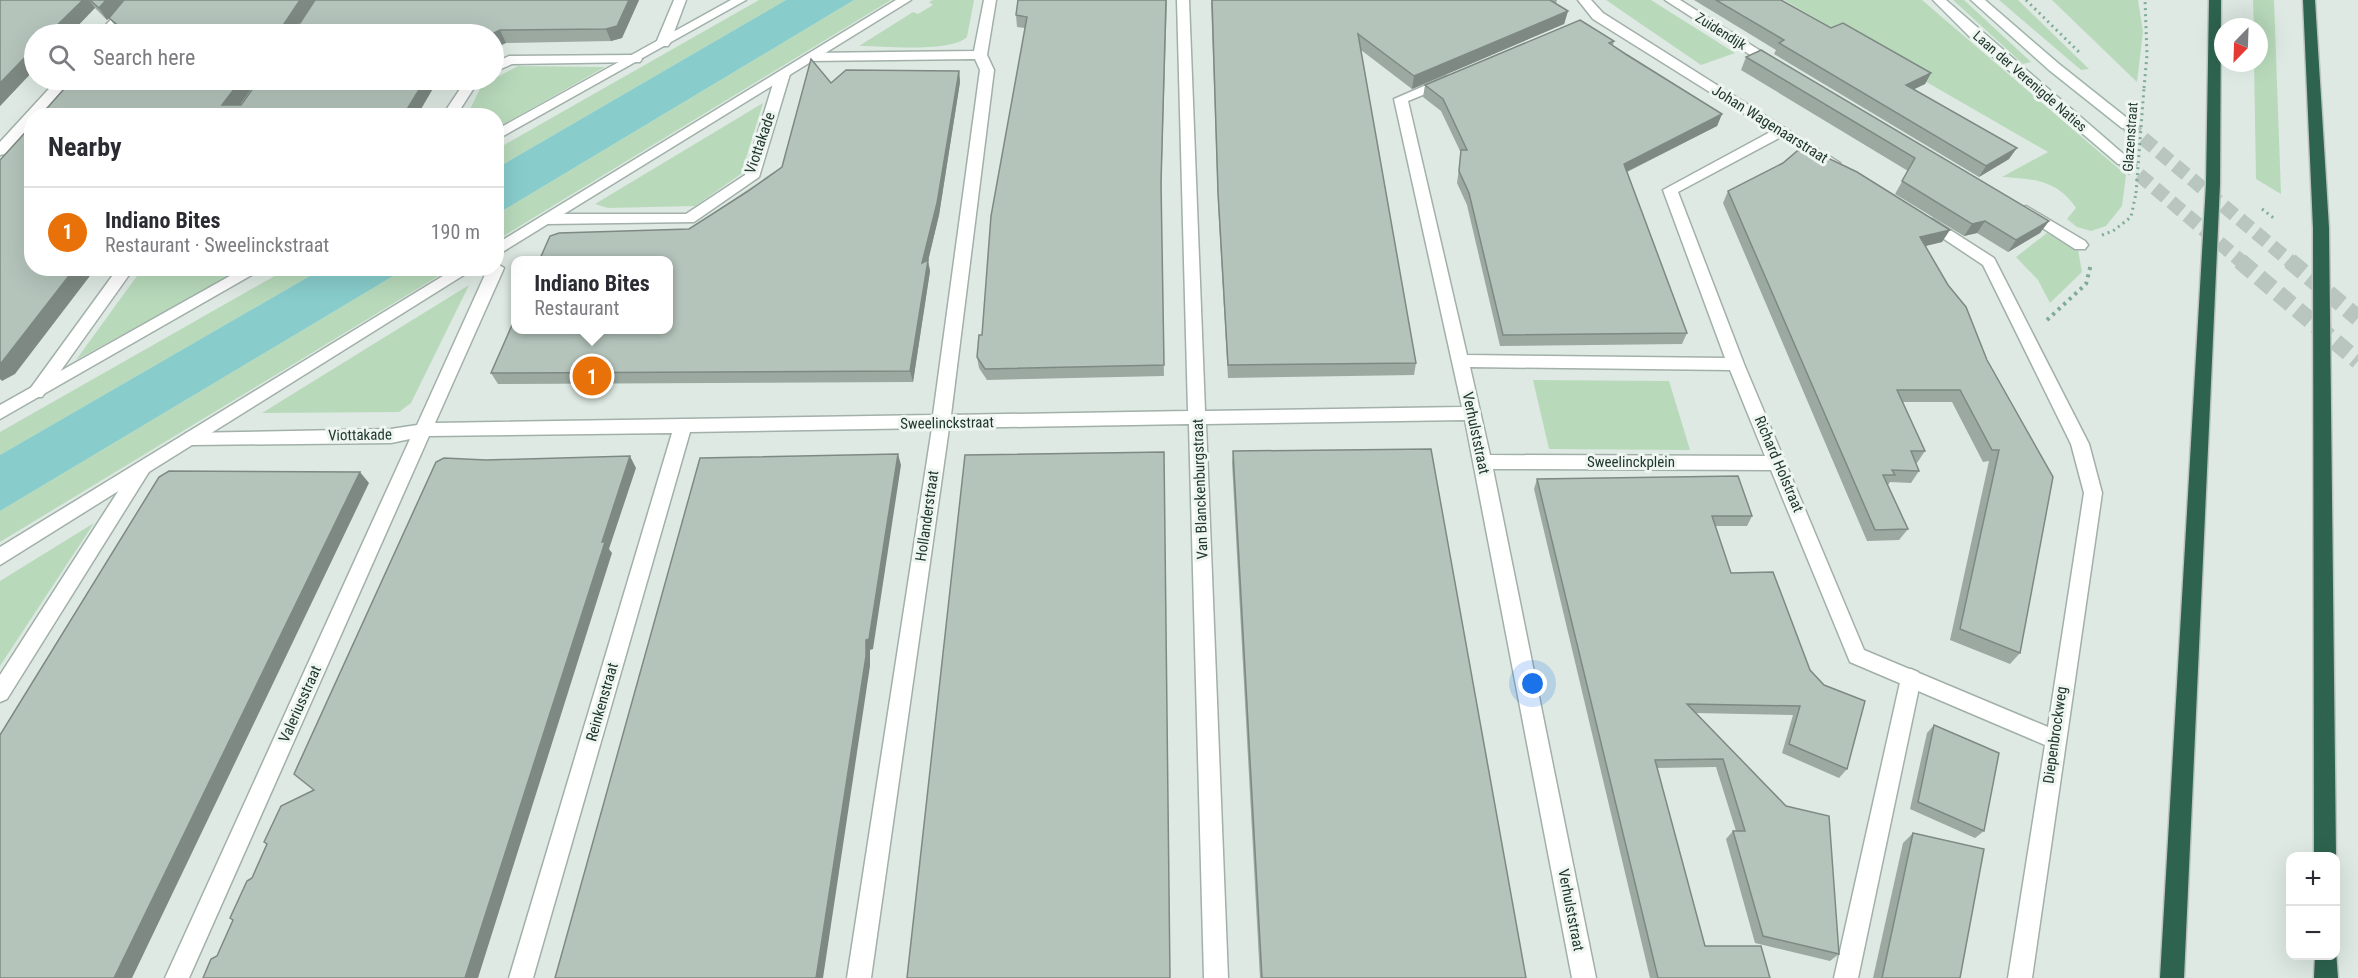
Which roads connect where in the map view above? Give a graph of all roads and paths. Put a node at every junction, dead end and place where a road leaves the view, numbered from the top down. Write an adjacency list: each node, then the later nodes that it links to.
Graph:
1 (135, 0): 15 (street)
2 (680, 0): 16 (street)
3 (740, 0): 16 (street)
4 (905, 0): 18 (street, Viottakade)
5 (990, 0): 17 (street)
6 (1183, 0): 53 (street, Van Blanckenburgstraat)
7 (1584, 0): 31 (street, Johan Wagenaarstraat)
8 (1671, 0): 22 (street, Zuidendijk)
9 (1939, 0): 34 (street, Laan der Verenigde Naties)
10 (1977, 0): 30 (street, Laan der Verenigde Naties)
11 (2026, 0): 20 (path)
12 (2145, 0): 41 (path, Glazenstraat, bridge)
13 (2215, 0): 74 (highway)
14 (2309, 0): 65 (highway)
15 (113, 24)
16 (663, 43): 19 (street)
17 (980, 55): 18 (street); 54 (street, Hollanderstraat)
18 (810, 57): 24 (street, Viottakade)
19 (635, 59): 21 (street); 32 (street)
20 (2089, 62)
21 (504, 63)
22 (1784, 70)
23 (1463, 73): 48 (street, Verhulststraat)
24 (783, 74): 39 (street, Viottakade); 39 (street, Viottakade)
25 (55, 90): 27 (street)
26 (466, 90): 28 (street)
27 (38, 108)
28 (454, 108)
29 (24, 124): 33 (street)
30 (2127, 125)
31 (1782, 130): 35 (street, Johan Wagenaarstraat); 49 (street, Richard Holstraat)
32 (504, 132)
33 (0, 150)
34 (2123, 161)
35 (1841, 168)
36 (2017, 206): 41 (street)
37 (2262, 208): 40 (path)
38 (1920, 218): 47 (street)
39 (546, 219): 42 (street, Viottakade)
40 (2275, 219)
41 (2080, 245): 47 (path)
42 (504, 247)
43 (121, 276): 50 (street)
44 (243, 276): 50 (street)
45 (455, 276): 57 (street)
46 (492, 276): 56 (street, Viottakade)
47 (2027, 339): 64 (street, Diepenbrockweg)
48 (1460, 361): 49 (street); 52 (street, Verhulststraat)
49 (1736, 364): 59 (street, Richard Holstraat)
50 (36, 393): 51 (street)
51 (0, 413)
52 (1471, 413): 53 (street, Sweelinckstraat); 58 (street, Verhulststraat)
53 (1197, 418): 54 (street, Sweelinckstraat); 70 (street, Van Blanckenburgstraat)
54 (941, 423): 55 (street, Sweelinckstraat); 69 (street, Hollanderstraat)
55 (683, 426): 56 (street, Sweelinckstraat); 68 (street, Reinkenstraat)
56 (423, 429): 57 (street, Viottakade); 67 (street, Valeriusstraat)
57 (192, 438): 60 (street)
58 (1483, 462): 59 (street, Sweelinckplein); 71 (street, Verhulststraat)
59 (1779, 463): 62 (street, Richard Holstraat)
60 (141, 470): 61 (street); 63 (street)
61 (0, 557)
62 (1911, 678): 64 (street, Richard Holstraat); 72 (street)
63 (0, 693)
64 (2054, 739): 73 (street, Diepenbrockweg)
65 (2325, 852)
66 (2326, 960): 75 (highway)
67 (177, 978)
68 (521, 978)
69 (859, 978)
70 (1216, 978)
71 (1584, 978)
72 (1846, 978)
73 (2020, 978)
74 (2172, 978)
75 (2326, 978)

